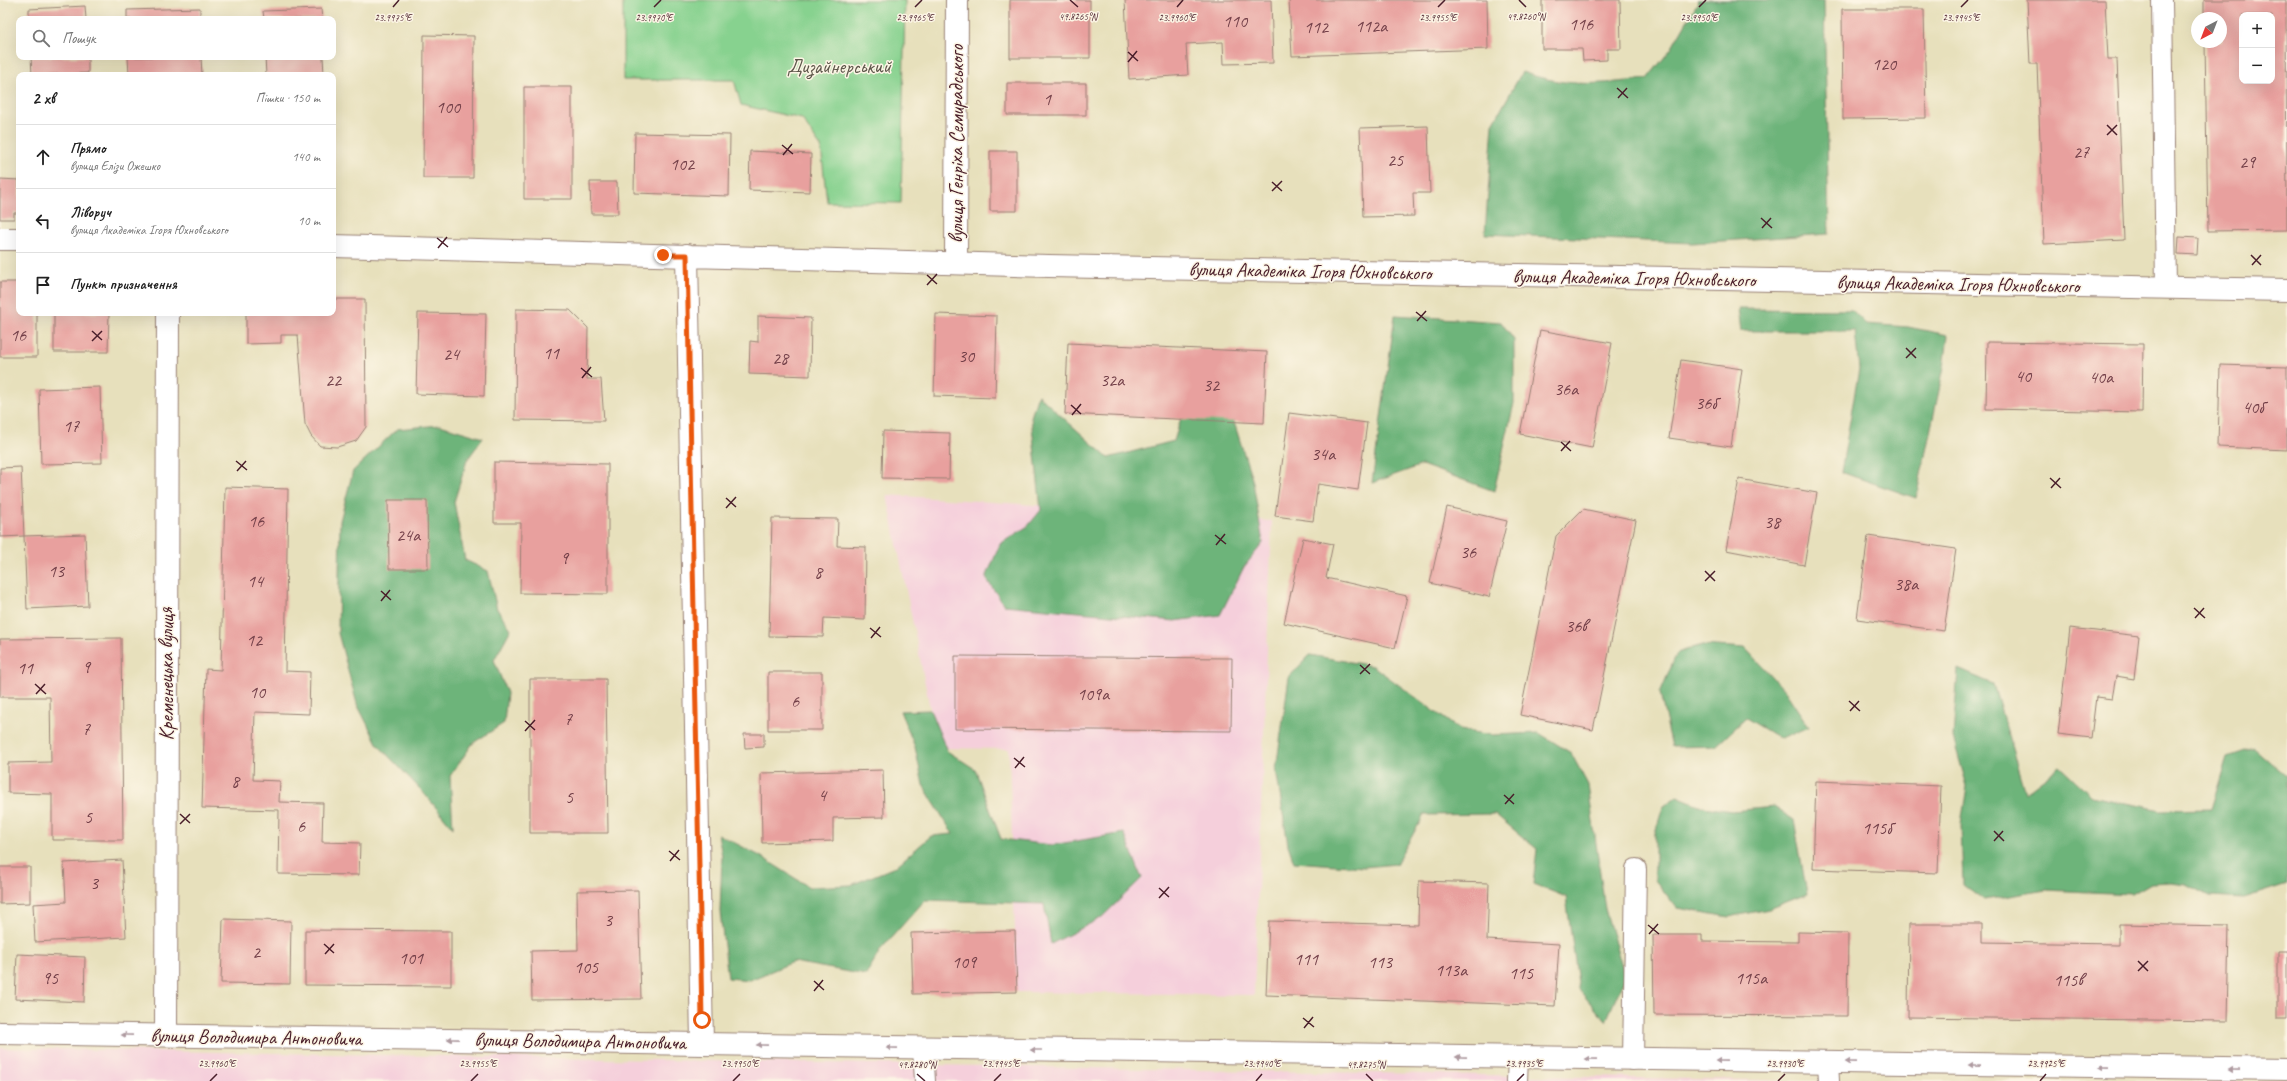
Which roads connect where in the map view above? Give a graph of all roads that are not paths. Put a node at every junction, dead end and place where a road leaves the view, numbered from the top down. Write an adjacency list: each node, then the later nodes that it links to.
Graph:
1 (957, 0): 7 (street, вулиця Генріха Семирадського)
2 (2162, 0): 8 (lane)
3 (0, 239): 4 (street)
4 (16, 239)
5 (336, 246): 6 (street, вулиця Академіка Ігоря Юхновського)
6 (687, 255): 7 (street, вулиця Академіка Ігоря Юхновського); 14 (street)
7 (956, 263): 8 (street, вулиця Академіка Ігоря Юхновського)
8 (2166, 288): 9 (street, вулиця Академіка Ігоря Юхновського)
9 (2287, 290)
10 (168, 316): 13 (street, Кременецька вулиця)
11 (1636, 869): 17 (lane)
12 (0, 1033): 13 (street, вулиця Володимира Антоновича, one-way to 12)
13 (166, 1035): 14 (street, вулиця Володимира Антоновича, one-way to 13)
14 (702, 1043): 15 (street, вулиця Володимира Антоновича, one-way to 14)
15 (923, 1049): 16 (street, вулиця Володимира Антоновича, one-way to 15); 20 (lane)
16 (1518, 1058): 17 (street, вулиця Володимира Антоновича, one-way to 16); 21 (lane)
17 (1633, 1060): 19 (street, вулиця Володимира Антоновича, one-way to 17)
18 (2287, 1069): 19 (street, вулиця Володимира Антоновича, one-way to 19)
19 (1828, 1072)
20 (925, 1081)
21 (1517, 1081)

